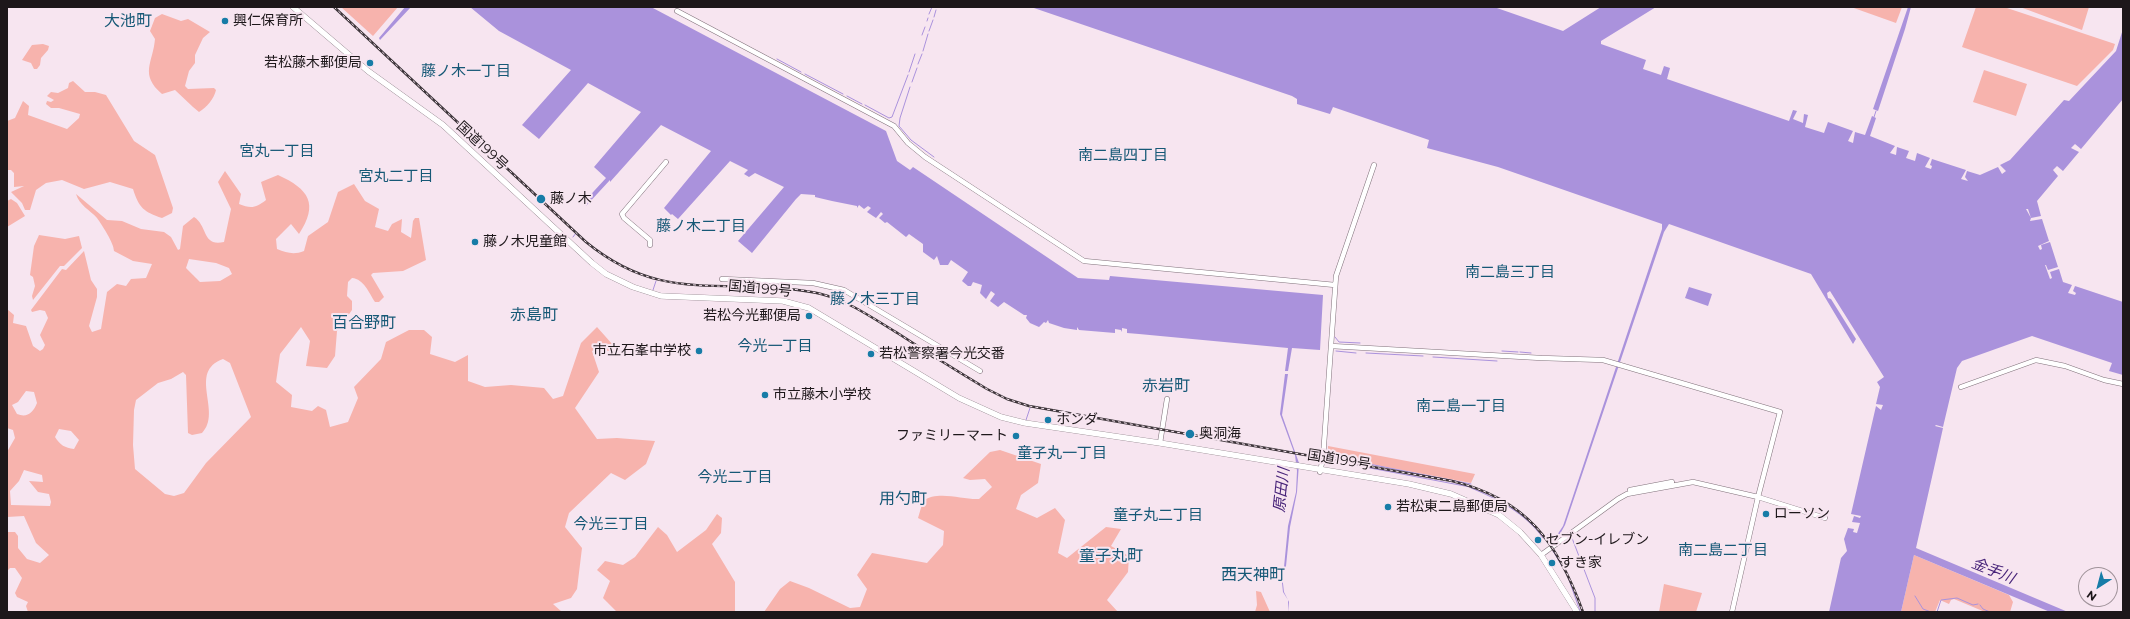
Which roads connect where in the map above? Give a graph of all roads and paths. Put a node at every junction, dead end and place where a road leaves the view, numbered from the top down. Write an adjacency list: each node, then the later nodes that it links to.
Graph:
1 (288, 7): 15 (highway, 国道199号)
2 (293, 7): 14 (highway, 国道199号)
3 (677, 11): 8 (street)
4 (666, 162): 6 (street)
5 (1374, 165): 8 (street)
6 (650, 245)
7 (722, 279): 10 (street)
8 (1335, 285): 9 (street)
9 (1330, 346): 15 (street); 16 (street)
10 (980, 371)
11 (2123, 384): 12 (street)
12 (1962, 386)
13 (1167, 399): 14 (street)
14 (1160, 443): 15 (highway, 国道199号)
15 (1320, 471): 18 (highway, 国道199号); 19 (highway, 国道199号)
16 (1758, 497): 17 (street); 18 (street); 21 (street)
17 (1825, 518)
18 (1541, 555): 20 (highway, 国道199号)
19 (1573, 612)
20 (1577, 612)
21 (1732, 612)

